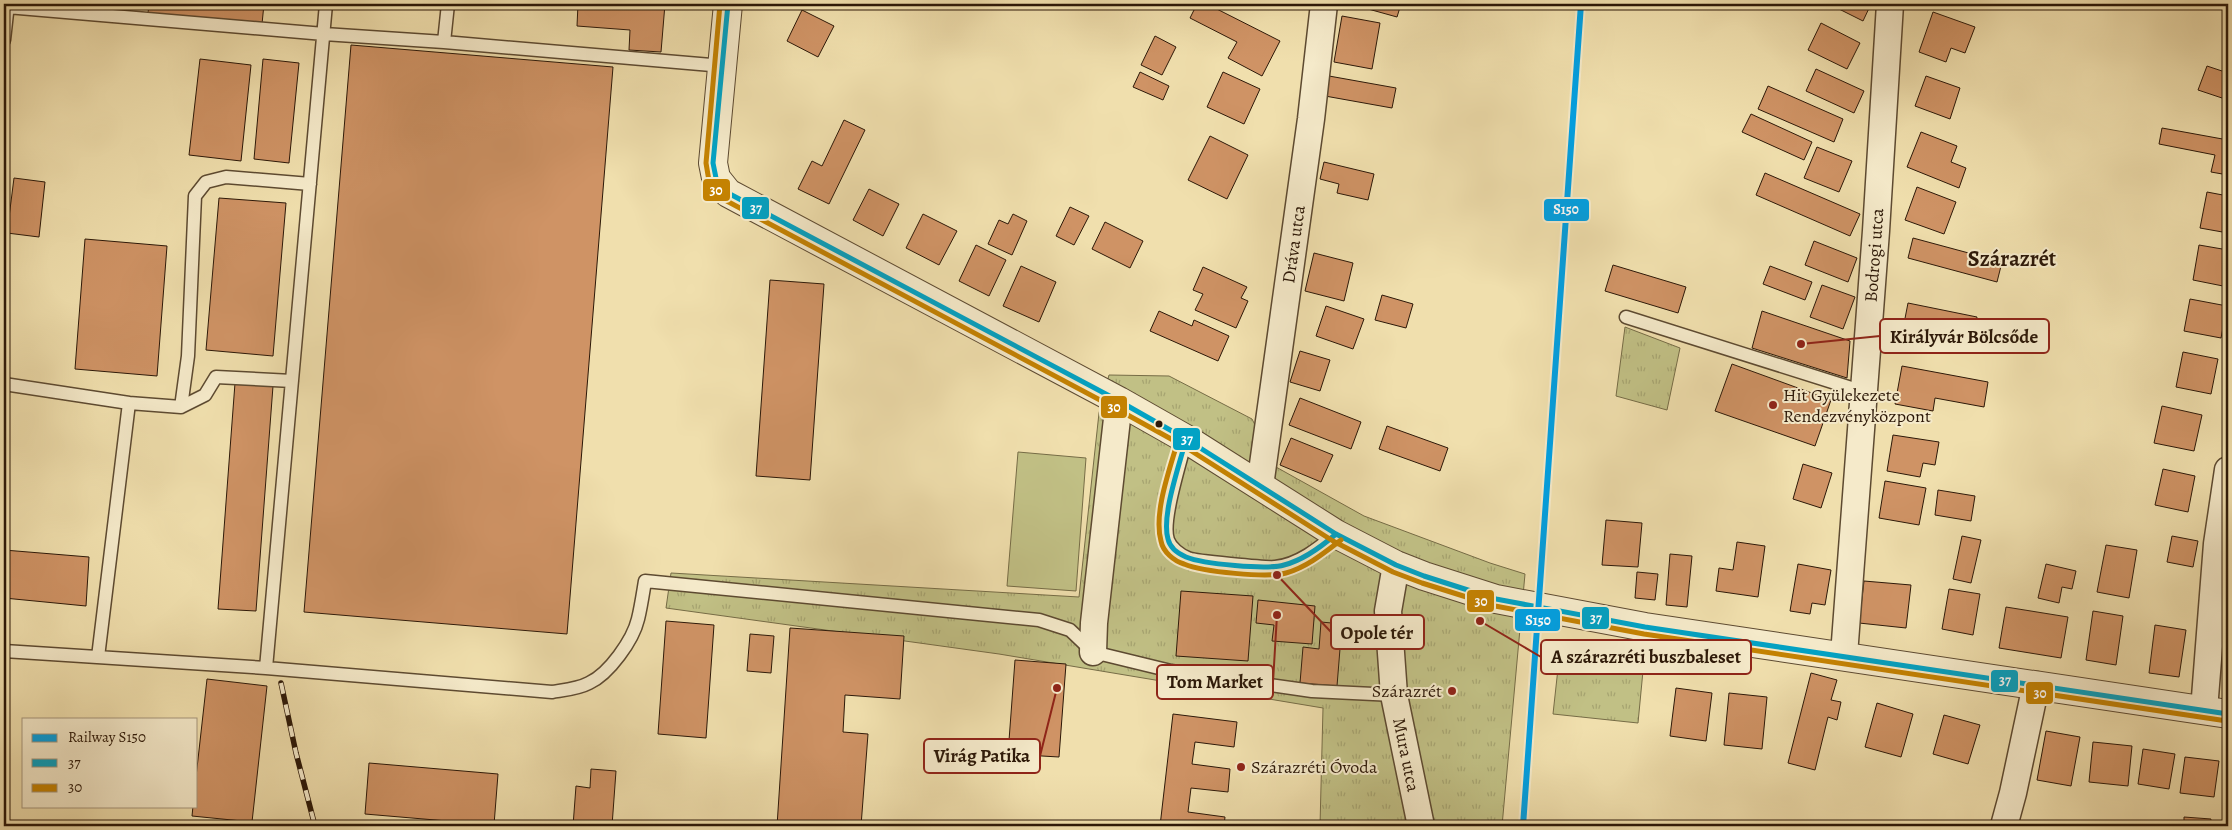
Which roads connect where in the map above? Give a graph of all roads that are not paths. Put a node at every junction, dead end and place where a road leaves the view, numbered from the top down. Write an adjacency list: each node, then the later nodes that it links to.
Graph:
1 (326, 4): 7 (lane)
2 (448, 4): 9 (lane)
3 (728, 4): 10 (street)
4 (1324, 4): 21 (street, Dráva utca)
5 (1890, 4): 15 (street, Bodrogi utca)
6 (8, 6): 7 (lane); 8 (lane)
7 (324, 34): 9 (lane); 11 (lane)
8 (4, 40)
9 (444, 42): 10 (lane)
10 (723, 66): 16 (street)
11 (310, 184): 13 (lane); 18 (lane)
12 (1626, 317): 15 (lane)
13 (292, 381): 18 (lane); 28 (lane)
14 (4, 384): 17 (lane)
15 (1864, 392): 26 (street, Bodrogi utca)
16 (1119, 401): 19 (street); 25 (street)
17 (128, 403): 18 (lane); 27 (lane)
18 (180, 407)
19 (1186, 439): 21 (street); 22 (lane)
20 (2228, 470): 31 (street)
21 (1260, 486): 22 (street)
22 (1336, 534): 23 (street)
23 (1396, 565): 26 (street); 30 (street, Mura utca)
24 (4, 650): 27 (lane)
25 (1093, 652): 28 (lane); 30 (lane)
26 (1844, 655): 29 (street)
27 (98, 657): 28 (lane)
28 (266, 668)
29 (2036, 685): 31 (street); 33 (street)
30 (1394, 695): 32 (street, Mura utca)
31 (2216, 712)
32 (1420, 826)
33 (2004, 826)

